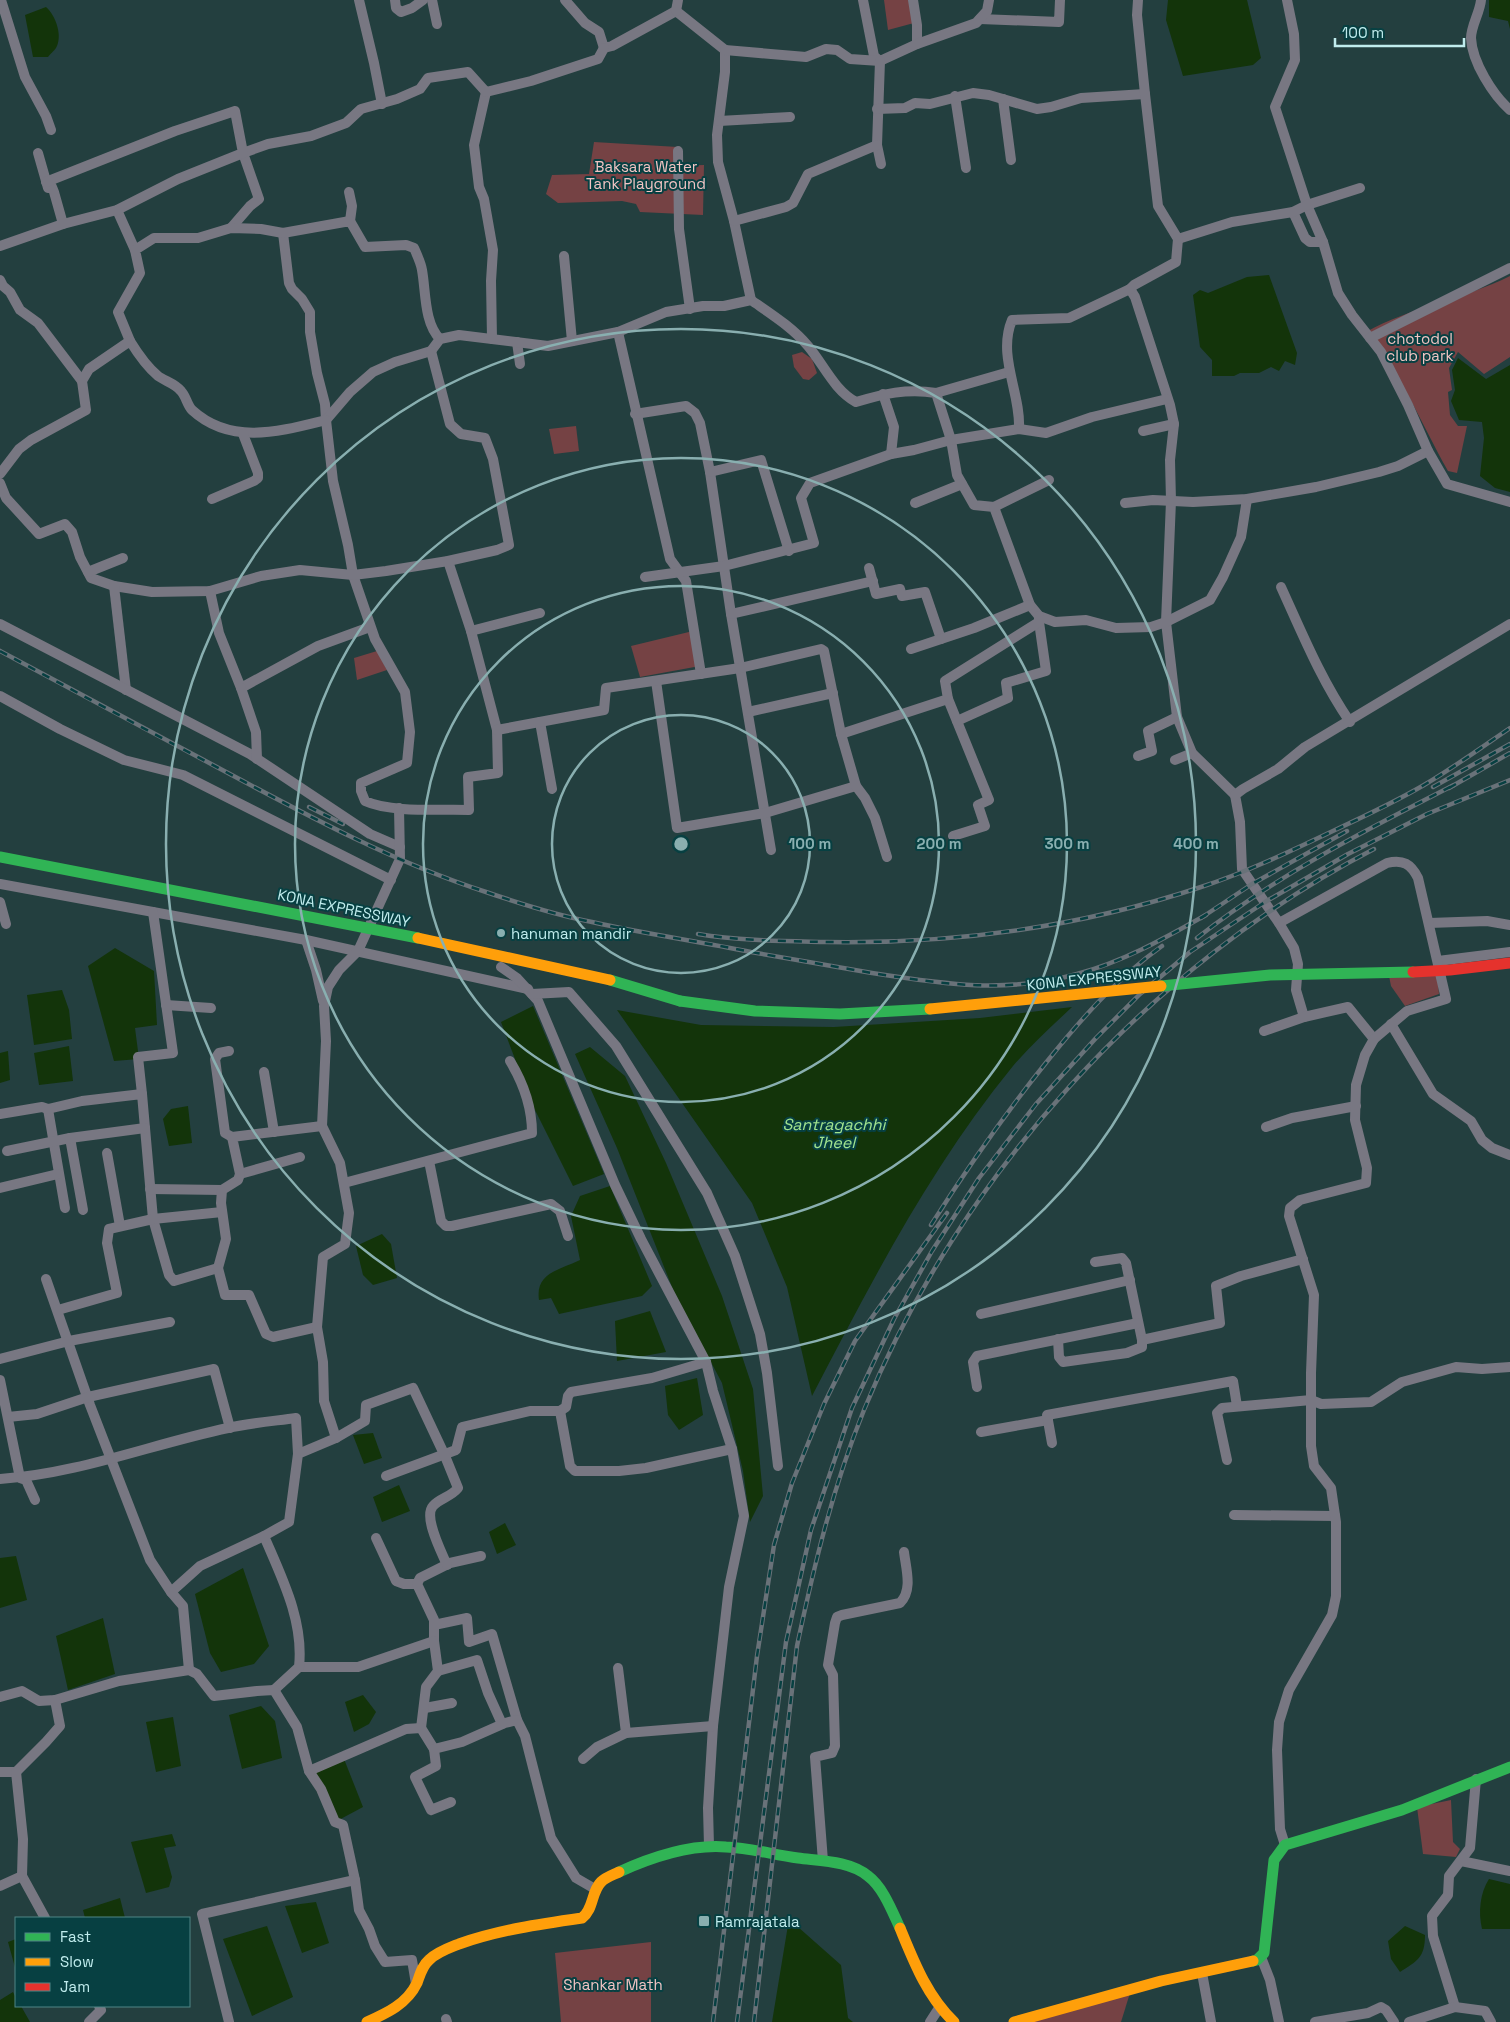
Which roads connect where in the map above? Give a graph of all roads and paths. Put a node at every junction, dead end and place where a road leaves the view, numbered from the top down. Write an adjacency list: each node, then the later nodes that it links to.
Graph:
1 (1, 0): 17 (street)
2 (359, 0): 27 (street)
3 (395, 0): 4 (street)
4 (423, 0)
5 (432, 0): 18 (street)
6 (565, 0): 20 (street)
7 (678, 0): 15 (street)
8 (862, 0): 22 (street)
9 (912, 0): 19 (street)
10 (989, 0): 16 (street)
11 (1060, 0): 16 (street)
12 (1138, 0): 24 (street)
13 (1287, 0): 43 (street)
14 (1482, 1): 29 (street)
15 (676, 11): 20 (street); 21 (street)
16 (980, 18): 19 (street)
17 (4, 23): 32 (street)
18 (437, 24)
19 (917, 44): 22 (street)
20 (604, 48): 23 (street)
21 (725, 50): 22 (street); 31 (street)
22 (880, 61): 28 (street)
23 (486, 92): 27 (street); 64 (street)
24 (1145, 94): 26 (street); 51 (street)
25 (955, 96): 26 (street); 28 (street); 39 (street)
26 (1003, 99): 37 (street)
27 (382, 104): 36 (street)
28 (877, 109): 33 (street)
29 (1510, 110)
30 (790, 117): 31 (street)
31 (718, 121): 47 (street)
32 (51, 130)
33 (876, 145): 38 (street); 47 (street)
34 (678, 151): 60 (street)
35 (38, 152): 40 (street)
36 (243, 153): 40 (street); 44 (street); 49 (street)
37 (1011, 160)
38 (881, 164)
39 (966, 168)
40 (46, 182): 48 (street)
41 (1360, 188): 43 (street)
42 (349, 192): 46 (street)
43 (1307, 206): 45 (street); 52 (street)
44 (117, 210): 48 (street); 54 (street)
45 (1293, 212): 51 (street); 52 (street)
46 (350, 221): 50 (street); 63 (street)
47 (734, 221): 59 (street)
48 (63, 224): 53 (street)
49 (231, 228): 50 (street); 54 (street)
50 (283, 233): 76 (street)
51 (1178, 239): 58 (street)
52 (1323, 242): 62 (street)
53 (0, 246)
54 (135, 250): 65 (street)
55 (564, 256): 66 (street)
56 (1510, 268): 62 (street)
57 (0, 280): 71 (street)
58 (1130, 289): 70 (street); 74 (street)
59 (751, 300): 60 (street); 73 (street)
60 (690, 308): 61 (street)
61 (618, 332): 66 (street); 75 (street)
62 (1370, 338): 82 (street)
63 (440, 339): 64 (street); 68 (street)
64 (492, 339): 67 (street)
65 (130, 341): 71 (street); 80 (street)
66 (572, 341): 67 (street)
67 (518, 342): 69 (street)
68 (430, 351): 76 (street); 98 (street)
69 (520, 364)
70 (1009, 372): 72 (street); 78 (street)
71 (82, 381): 85 (street)
72 (936, 393): 73 (street); 81 (street)
73 (883, 394): 83 (street)
74 (1167, 399): 77 (street); 78 (street)
75 (635, 414): 84 (street); 102 (street)
76 (326, 420): 80 (street); 103 (street)
77 (1174, 424): 79 (street); 91 (street)
78 (1020, 429): 81 (street)
79 (1143, 431)
80 (243, 434): 89 (street)
81 (951, 440): 83 (street); 88 (street)
82 (1428, 451): 90 (street); 92 (street)
83 (891, 454): 96 (street)
84 (710, 472): 96 (street); 99 (street)
85 (0, 474)
86 (1049, 480): 95 (street)
87 (0, 483): 101 (street)
88 (962, 484): 93 (street); 95 (street)
89 (212, 499)
90 (1247, 499): 91 (street); 113 (street)
91 (1171, 501): 94 (street); 113 (street)
92 (1510, 502)
93 (915, 503)
94 (1125, 503)
95 (994, 507): 109 (street)
96 (788, 551): 99 (street)
97 (123, 558): 101 (street)
98 (448, 561): 103 (street); 117 (street)
99 (724, 566): 102 (street); 111 (street)
100 (869, 568): 105 (street)
101 (88, 572): 106 (street)
102 (678, 573): 104 (street); 121 (street)
103 (353, 575): 108 (street); 116 (street)
104 (645, 577)
105 (872, 581): 111 (street); 118 (street)
106 (114, 586): 108 (street); 124 (street)
107 (1281, 587): 132 (street)
108 (210, 590): 123 (street)
109 (1030, 606): 112 (street); 118 (street)
110 (540, 613): 117 (street)
111 (731, 614): 120 (street)
112 (1040, 619): 113 (street); 127 (street); 130 (street)
113 (1166, 622): 129 (street)
114 (0, 624): 124 (street)
115 (1510, 624): 132 (street)
116 (370, 626): 123 (street); 142 (street)
117 (471, 631): 133 (street)
118 (941, 639): 119 (street)
119 (911, 649)
120 (740, 668): 121 (street); 125 (street); 128 (street)
121 (701, 674): 122 (street)
122 (656, 681): 131 (street); 143 (street)
123 (241, 688): 137 (street)
124 (126, 690): 137 (street)
125 (833, 693): 128 (street); 134 (street)
126 (0, 696): 150 (street)
127 (948, 699): 130 (street); 134 (street)
128 (748, 712): 143 (street)
129 (1177, 717): 135 (street); 136 (street)
130 (957, 721): 144 (street)
131 (540, 722): 133 (street); 140 (street)
132 (1350, 722): 141 (street)
133 (497, 730): 142 (street)
134 (841, 734): 139 (street)
135 (1192, 753): 138 (street); 141 (street)
136 (1138, 756)
137 (257, 759): 145 (street)
138 (1174, 760)
139 (856, 786): 143 (street); 148 (street)
140 (552, 789)
141 (1236, 796): 154 (street)
142 (399, 808): 145 (street)
143 (766, 813): 146 (street)
144 (953, 836)
145 (400, 847): 150 (street)
146 (771, 850)
147 (0, 856): 158 (main road, KONA EXPRESSWAY)
148 (887, 857)
149 (0, 868): 158 (main road, KONA EXPRESSWAY)
150 (391, 880): 158 (street)
151 (0, 884): 153 (street)
152 (0, 902): 155 (street)
153 (153, 912): 159 (street); 167 (street)
154 (1279, 923): 156 (street); 170 (street)
155 (6, 924)
156 (1429, 924): 157 (street); 162 (street)
157 (1510, 924)
158 (366, 932): 160 (street); 164 (main road, KONA EXPRESSWAY); 166 (main road, KONA EXPRESSWAY)
159 (306, 940): 160 (street); 168 (street)
160 (358, 951): 165 (street); 168 (street)
161 (1510, 952): 162 (street)
162 (1438, 961): 171 (street)
163 (1510, 963): 166 (main road, KONA EXPRESSWAY, bridge)
164 (501, 967): 165 (street); 166 (main road, KONA EXPRESSWAY)
165 (531, 992): 219 (street); 238 (street)
166 (680, 1000)
167 (166, 1005): 169 (street); 177 (street)
168 (324, 1006): 181 (street)
169 (211, 1008)
170 (1304, 1017): 172 (street); 173 (street)
171 (1391, 1024): 173 (street); 190 (street)
172 (1264, 1031)
173 (1374, 1039): 178 (street)
174 (229, 1051): 185 (street)
175 (510, 1061): 192 (street)
176 (264, 1072): 184 (street)
177 (142, 1094): 179 (street); 183 (street)
178 (1356, 1106): 182 (street); 205 (street)
179 (48, 1109): 180 (street); 187 (street)
180 (0, 1114)
181 (322, 1126): 184 (street); 195 (street)
182 (1266, 1127)
183 (145, 1128): 186 (street); 197 (street)
184 (274, 1132): 185 (street)
185 (232, 1137): 194 (street)
186 (70, 1138): 187 (street); 200 (street)
187 (55, 1142): 188 (street); 193 (street)
188 (6, 1151)
189 (107, 1153): 203 (street)
190 (1510, 1155)
191 (300, 1157): 194 (street)
192 (429, 1161): 195 (street); 204 (street)
193 (58, 1174): 196 (street); 199 (street)
194 (240, 1174): 198 (street)
195 (344, 1183): 214 (street)
196 (0, 1188)
197 (150, 1189): 198 (street); 202 (street)
198 (222, 1190): 201 (street)
199 (65, 1208)
200 (83, 1210)
201 (222, 1212): 202 (street); 207 (street)
202 (153, 1219): 203 (street); 207 (street)
203 (120, 1226): 210 (street)
204 (568, 1236)
205 (1303, 1259): 216 (street); 224 (street)
206 (1095, 1262): 209 (street)
207 (218, 1268): 214 (street)
208 (46, 1279): 210 (street)
209 (1130, 1280): 211 (street); 213 (street)
210 (58, 1310): 217 (street)
211 (981, 1314)
212 (170, 1322): 217 (street)
213 (1138, 1323): 215 (street); 216 (street)
214 (317, 1326): 231 (street)
215 (1058, 1339): 216 (street); 222 (street)
216 (1142, 1340)
217 (69, 1341): 218 (street); 223 (street)
218 (0, 1359)
219 (706, 1362): 226 (street); 233 (street)
220 (1510, 1367): 224 (street)
221 (0, 1380): 227 (street)
222 (977, 1387)
223 (88, 1397): 227 (street); 229 (street); 236 (street)
224 (1311, 1400): 225 (street); 244 (street)
225 (1237, 1406): 228 (street); 237 (street)
226 (560, 1411): 233 (street); 235 (street)
227 (8, 1417): 240 (street)
228 (1048, 1420): 230 (street); 232 (street)
229 (230, 1428): 234 (street); 236 (street)
230 (981, 1432)
231 (336, 1438): 234 (street); 235 (street)
232 (1052, 1443)
233 (732, 1449): 265 (street)
234 (298, 1454): 245 (street)
235 (446, 1456): 239 (street); 249 (street)
236 (111, 1459): 240 (street); 251 (street)
237 (1227, 1460)
238 (778, 1466)
239 (386, 1476)
240 (20, 1478): 241 (street); 242 (street)
241 (0, 1479)
242 (36, 1500)
243 (1234, 1514): 244 (street)
244 (1335, 1516): 277 (street)
245 (264, 1536): 251 (street); 254 (street)
246 (376, 1538): 250 (street)
247 (904, 1552): 278 (street)
248 (480, 1556): 249 (street)
249 (447, 1565): 250 (street)
250 (418, 1584): 252 (street)
251 (171, 1592): 256 (street)
252 (434, 1626): 253 (street); 263 (street)
253 (434, 1641): 254 (street); 257 (street)
254 (299, 1667): 258 (street)
255 (618, 1668): 267 (street)
256 (189, 1670): 258 (street); 260 (street)
257 (438, 1671): 262 (street); 264 (street)
258 (274, 1690): 271 (street)
259 (0, 1697): 260 (street)
260 (55, 1700): 273 (street)
261 (452, 1703): 262 (street)
262 (425, 1708): 266 (street)
263 (517, 1720): 264 (street); 284 (street)
264 (502, 1724): 268 (street)
265 (713, 1726): 267 (street); 276 (street)
266 (420, 1728): 268 (street); 271 (street)
267 (626, 1733): 269 (street)
268 (434, 1749): 275 (street)
269 (583, 1759)
270 (1510, 1767): 274 (main road)
271 (309, 1771): 282 (street)
272 (0, 1772): 273 (street)
273 (16, 1772): 281 (street)
274 (1476, 1779): 277 (main road); 279 (street)
275 (451, 1802)
276 (709, 1846): 278 (main road); 284 (main road)
277 (1285, 1846): 286 (main road)
278 (823, 1861): 291 (main road)
279 (1461, 1861): 280 (street); 290 (street)
280 (1510, 1871)
281 (22, 1876): 283 (street); 285 (street)
282 (355, 1880): 288 (street); 293 (street)
283 (0, 1886)
284 (595, 1889): 288 (main road)
285 (44, 1917)
286 (1261, 1957): 287 (main road); 299 (street)
287 (1202, 1972): 297 (main road); 298 (street)
288 (416, 1985): 294 (main road)
289 (100, 2007): 292 (street)
290 (1455, 2007): 302 (street); 303 (street)
291 (940, 2008): 295 (street); 296 (main road)
292 (89, 2022)
293 (229, 2022)
294 (367, 2022)
295 (930, 2022)
296 (954, 2022)
297 (1018, 2022)
298 (1211, 2022)
299 (1279, 2022)
300 (1315, 2022): 301 (street)
301 (1394, 2022)
302 (1409, 2022)
303 (1491, 2022)

